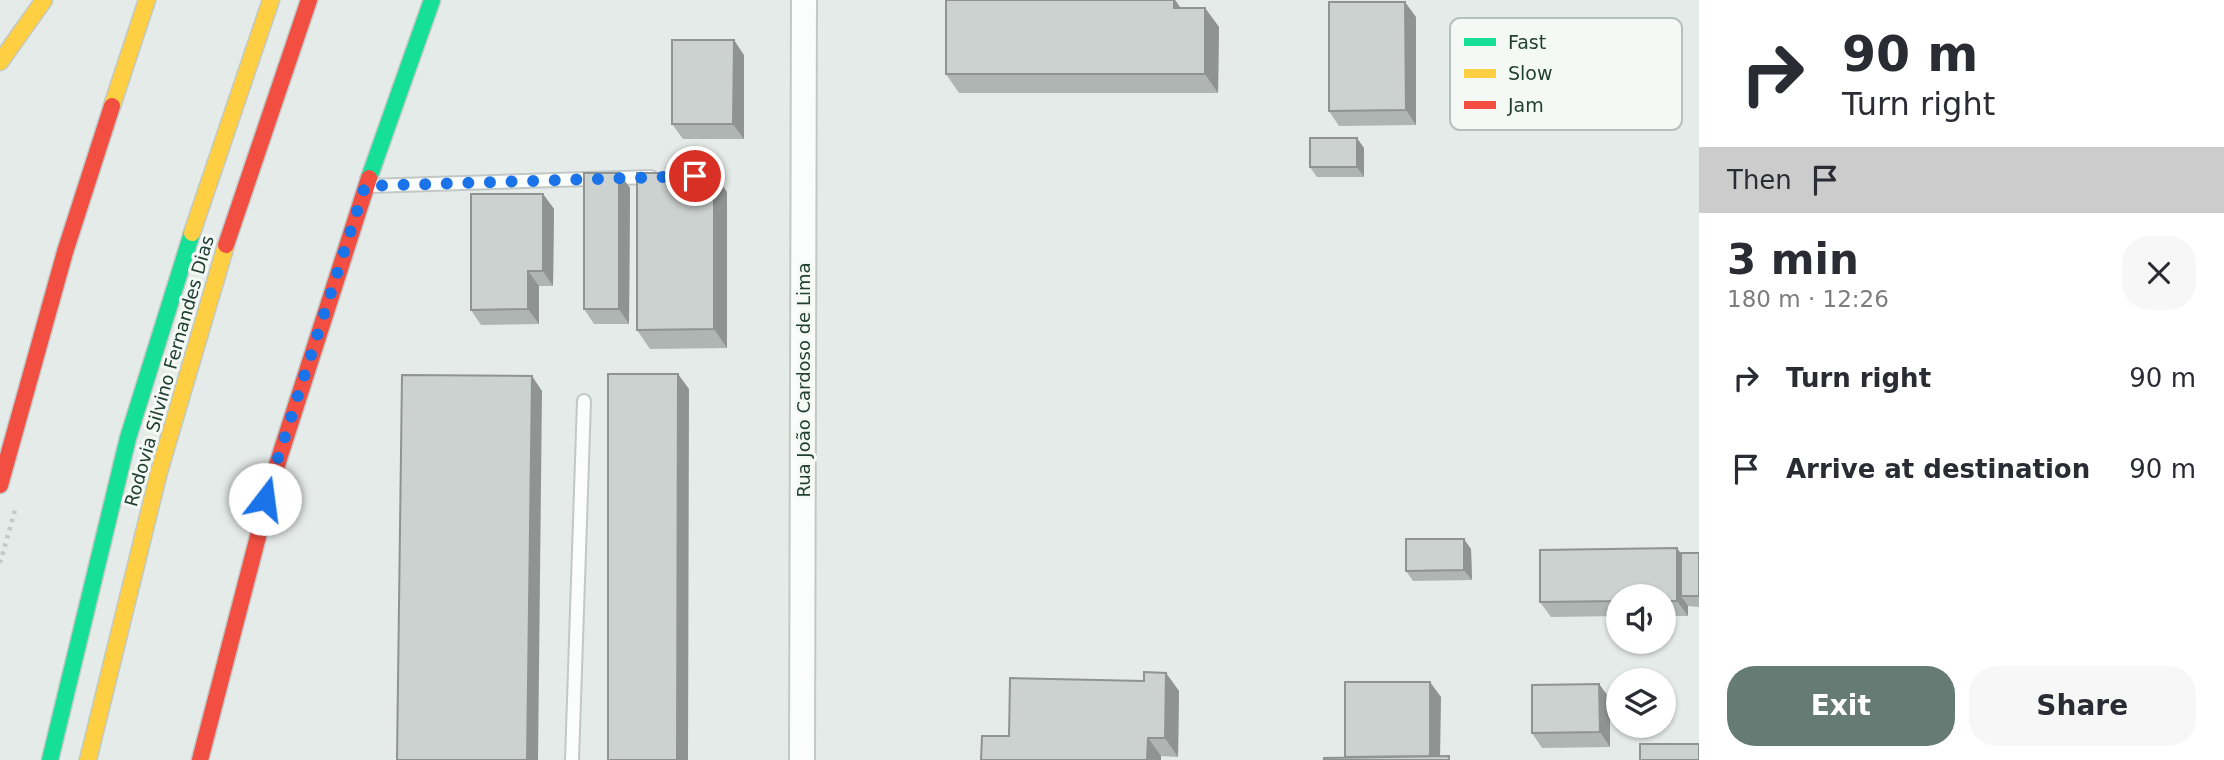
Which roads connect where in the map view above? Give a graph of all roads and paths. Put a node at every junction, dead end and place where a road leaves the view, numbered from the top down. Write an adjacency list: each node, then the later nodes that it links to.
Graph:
1 (44, 0): 7 (main road)
2 (147, 0): 11 (main road)
3 (271, 0): 12 (main road, Rodovia Silvino Fernandes Dias)
4 (309, 0): 13 (main road, Rodovia Silvino Fernandes Dias)
5 (432, 0): 9 (main road)
6 (804, 0): 16 (street, Rua João Cardoso de Lima)
7 (0, 62)
8 (668, 177): 9 (lane)
9 (365, 186): 14 (main road)
10 (584, 401): 15 (lane)
11 (0, 485)
12 (50, 760)
13 (88, 760)
14 (200, 760)
15 (572, 760)
16 (802, 760)

